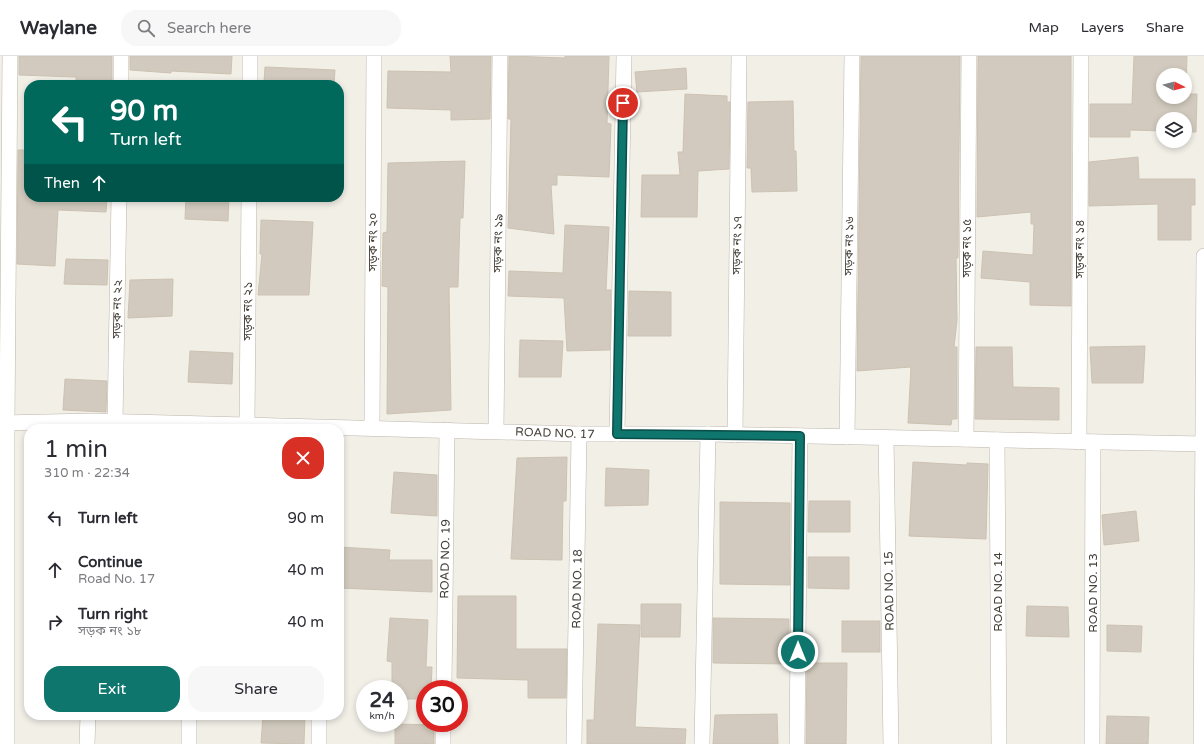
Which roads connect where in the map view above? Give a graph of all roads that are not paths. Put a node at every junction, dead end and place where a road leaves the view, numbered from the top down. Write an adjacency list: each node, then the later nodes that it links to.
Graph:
1 (10, 56): 17 (street)
2 (121, 56): 11 (street)
3 (250, 56): 12 (street)
4 (374, 56): 23 (street, সড়ক নং ২০)
5 (500, 56): 25 (street, সড়ক নং ১৯)
6 (624, 56): 27 (street)
7 (739, 56): 29 (street, সড়ক নং ১৭)
8 (852, 56): 31 (street, সড়ক নং ১৬)
9 (969, 56): 33 (street, সড়ক নং ১৫)
10 (1081, 56): 35 (street, সড়ক নং ১৪)
11 (121, 80)
12 (250, 80)
13 (119, 202): 16 (street, সড়ক নং ২২)
14 (249, 202): 21 (street, সড়ক নং ২১)
15 (1204, 256): 36 (street)
16 (115, 422): 19 (street, ROAD NO. 17); 20 (street, ROAD NO. 17)
17 (4, 423): 18 (street, ROAD NO. 17); 42 (street)
18 (48, 424)
19 (100, 424)
20 (155, 424)
21 (247, 424)
22 (344, 428): 23 (street, ROAD NO. 17)
23 (372, 428): 24 (street, ROAD NO. 17)
24 (447, 430): 25 (street, ROAD NO. 17); 37 (street, ROAD NO. 19)
25 (496, 431): 26 (street, ROAD NO. 17)
26 (579, 434): 27 (street, ROAD NO. 17); 47 (street, ROAD NO. 18)
27 (617, 434): 28 (street, ROAD NO. 17)
28 (708, 434): 29 (street, ROAD NO. 17); 48 (street)
29 (735, 435): 30 (street, ROAD NO. 17)
30 (800, 436): 31 (street, ROAD NO. 17); 49 (street)
31 (847, 437): 32 (street, ROAD NO. 17)
32 (886, 438): 33 (street, ROAD NO. 17); 50 (street, ROAD NO. 15)
33 (966, 439): 34 (street, ROAD NO. 17)
34 (997, 440): 35 (street, ROAD NO. 17); 51 (street, ROAD NO. 14)
35 (1086, 442): 36 (street, ROAD NO. 17); 52 (street, ROAD NO. 13)
36 (1203, 444): 53 (street)
37 (444, 680)
38 (88, 720): 43 (street)
39 (189, 720): 44 (street)
40 (319, 720): 45 (street)
41 (443, 732): 46 (street)
42 (8, 744)
43 (87, 744)
44 (189, 744)
45 (319, 744)
46 (443, 744)
47 (574, 744)
48 (702, 744)
49 (797, 744)
50 (891, 744)
51 (999, 744)
52 (1092, 744)
53 (1201, 744)

